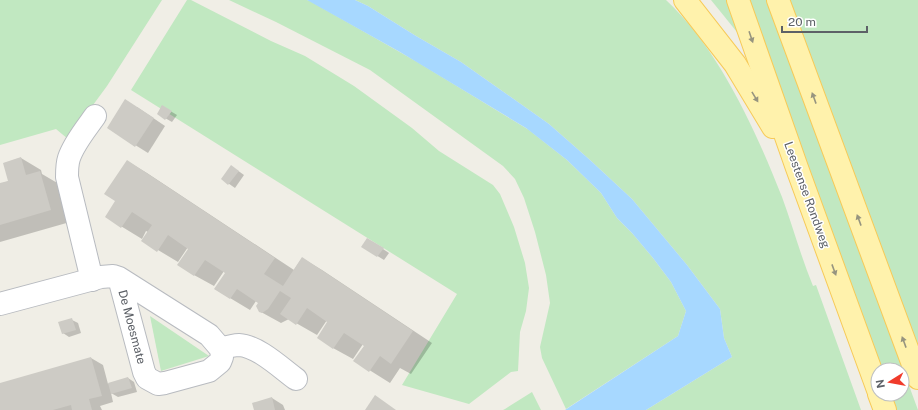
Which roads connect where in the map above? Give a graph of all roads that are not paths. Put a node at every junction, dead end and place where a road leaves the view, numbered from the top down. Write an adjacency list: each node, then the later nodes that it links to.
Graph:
1 (685, 0): 5 (main road, one-way to 5)
2 (738, 0): 5 (main road, Leestense Rondweg, one-way to 5)
3 (778, 0): 12 (main road, one-way to 3)
4 (95, 116): 7 (street)
5 (797, 168): 10 (main road, Leestense Rondweg, one-way to 10)
6 (119, 278): 7 (street, De Moesmate); 9 (street, De Moesmate); 9 (street, De Moesmate)
7 (92, 280): 8 (street, De Moesmate)
8 (0, 304)
9 (221, 349): 11 (street)
10 (870, 368)
11 (296, 378)
12 (918, 378)

